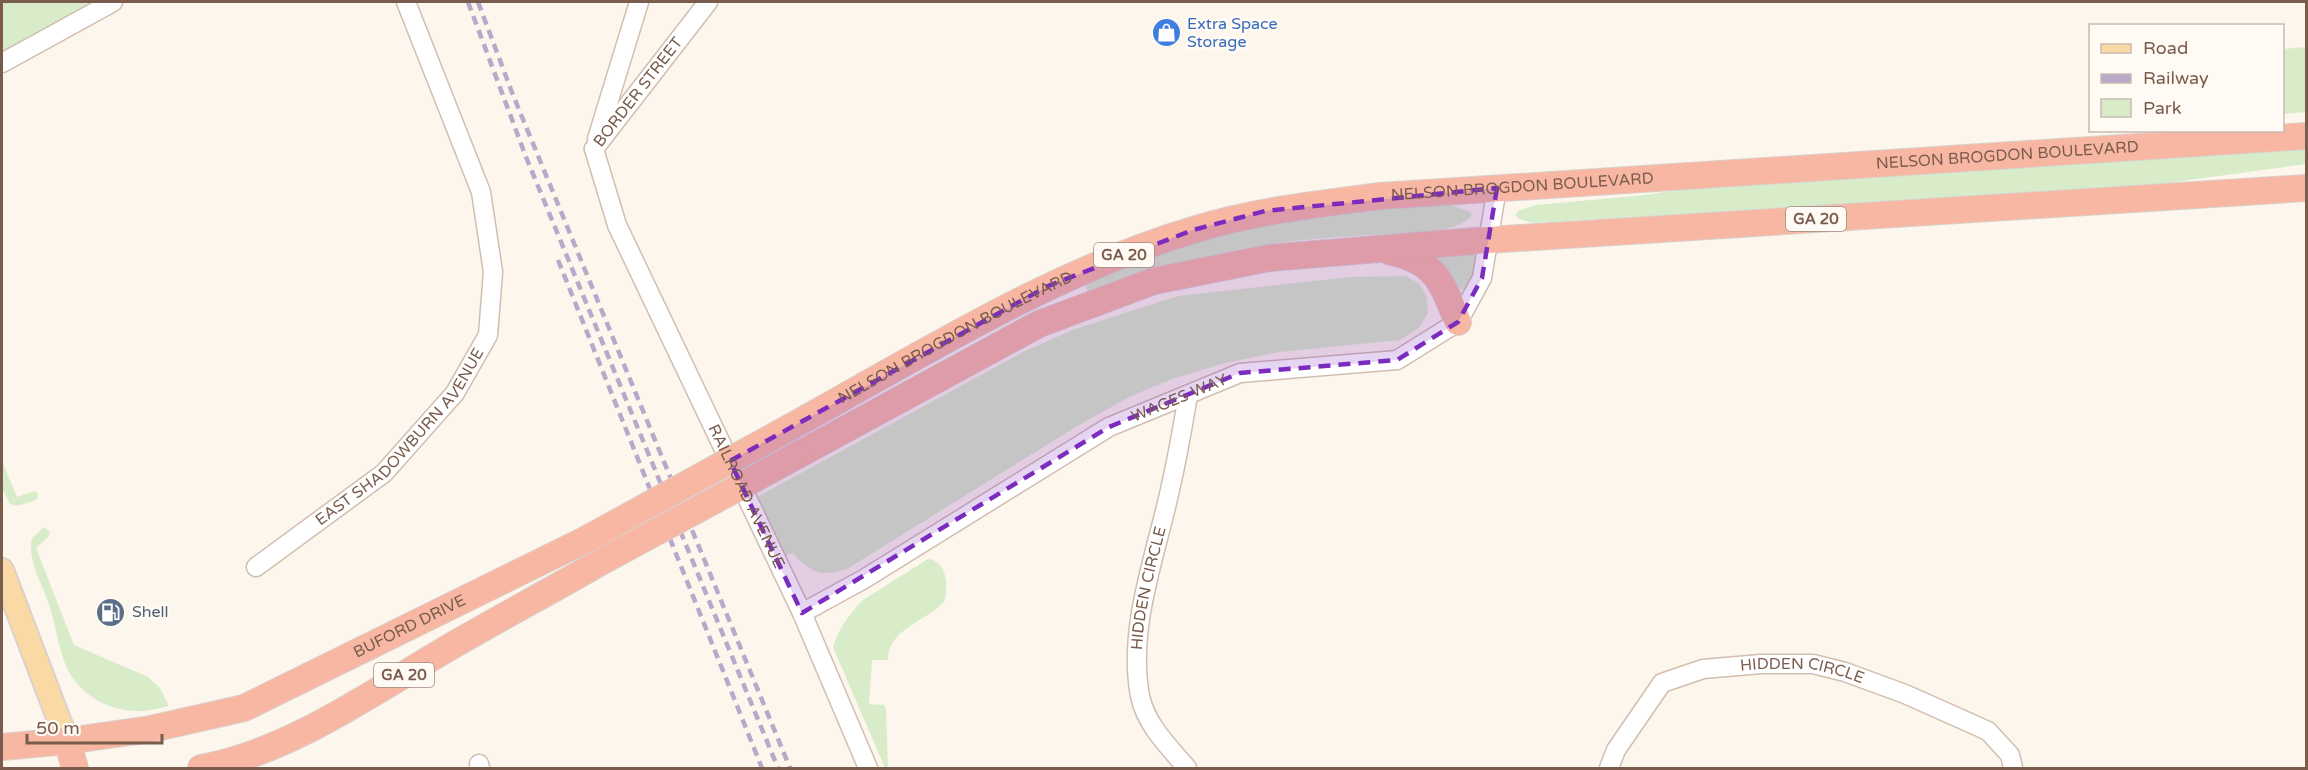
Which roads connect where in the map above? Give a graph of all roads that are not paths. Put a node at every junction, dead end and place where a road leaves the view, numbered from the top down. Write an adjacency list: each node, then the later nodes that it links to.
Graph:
1 (113, 2): 5 (street)
2 (406, 2): 19 (street, EAST SHADOWBURN AVENUE)
3 (639, 2): 9 (street)
4 (708, 2): 9 (street, BORDER STREET)
5 (2, 63)
6 (2307, 126): 8 (highway)
7 (2307, 136): 8 (highway, NELSON BROGDON BOULEVARD / GA 20)
8 (2278, 137): 10 (highway, NELSON BROGDON BOULEVARD / GA 20)
9 (594, 149): 12 (street, BORDER STREET)
10 (1497, 188): 13 (street, WAGES WAY); 17 (highway, NELSON BROGDON BOULEVARD / GA 20)
11 (2307, 188): 13 (highway, NELSON BROGDON BOULEVARD / GA 20)
12 (617, 225): 21 (street, RAILROAD AVENUE)
13 (1488, 240): 14 (highway, NELSON BROGDON BOULEVARD / GA 20); 15 (street, WAGES WAY)
14 (1376, 248): 15 (highway); 18 (highway, NELSON BROGDON BOULEVARD / GA 20)
15 (1458, 322): 16 (street, WAGES WAY)
16 (1188, 395): 21 (street, WAGES WAY); 27 (street, HIDDEN CIRCLE)
17 (787, 429): 22 (highway, BUFORD DRIVE / GA 20, bridge)
18 (798, 455): 25 (highway, BUFORD DRIVE / GA 20, bridge)
19 (256, 567)
20 (2, 570): 22 (main road)
21 (802, 613): 26 (street, RAILROAD AVENUE)
22 (67, 741): 23 (highway, BUFORD DRIVE / GA 20); 24 (highway)
23 (6, 748)
24 (75, 768)
25 (201, 768)
26 (868, 768)
27 (1187, 768)
28 (1609, 768): 29 (street, HIDDEN CIRCLE)
29 (2013, 768)

